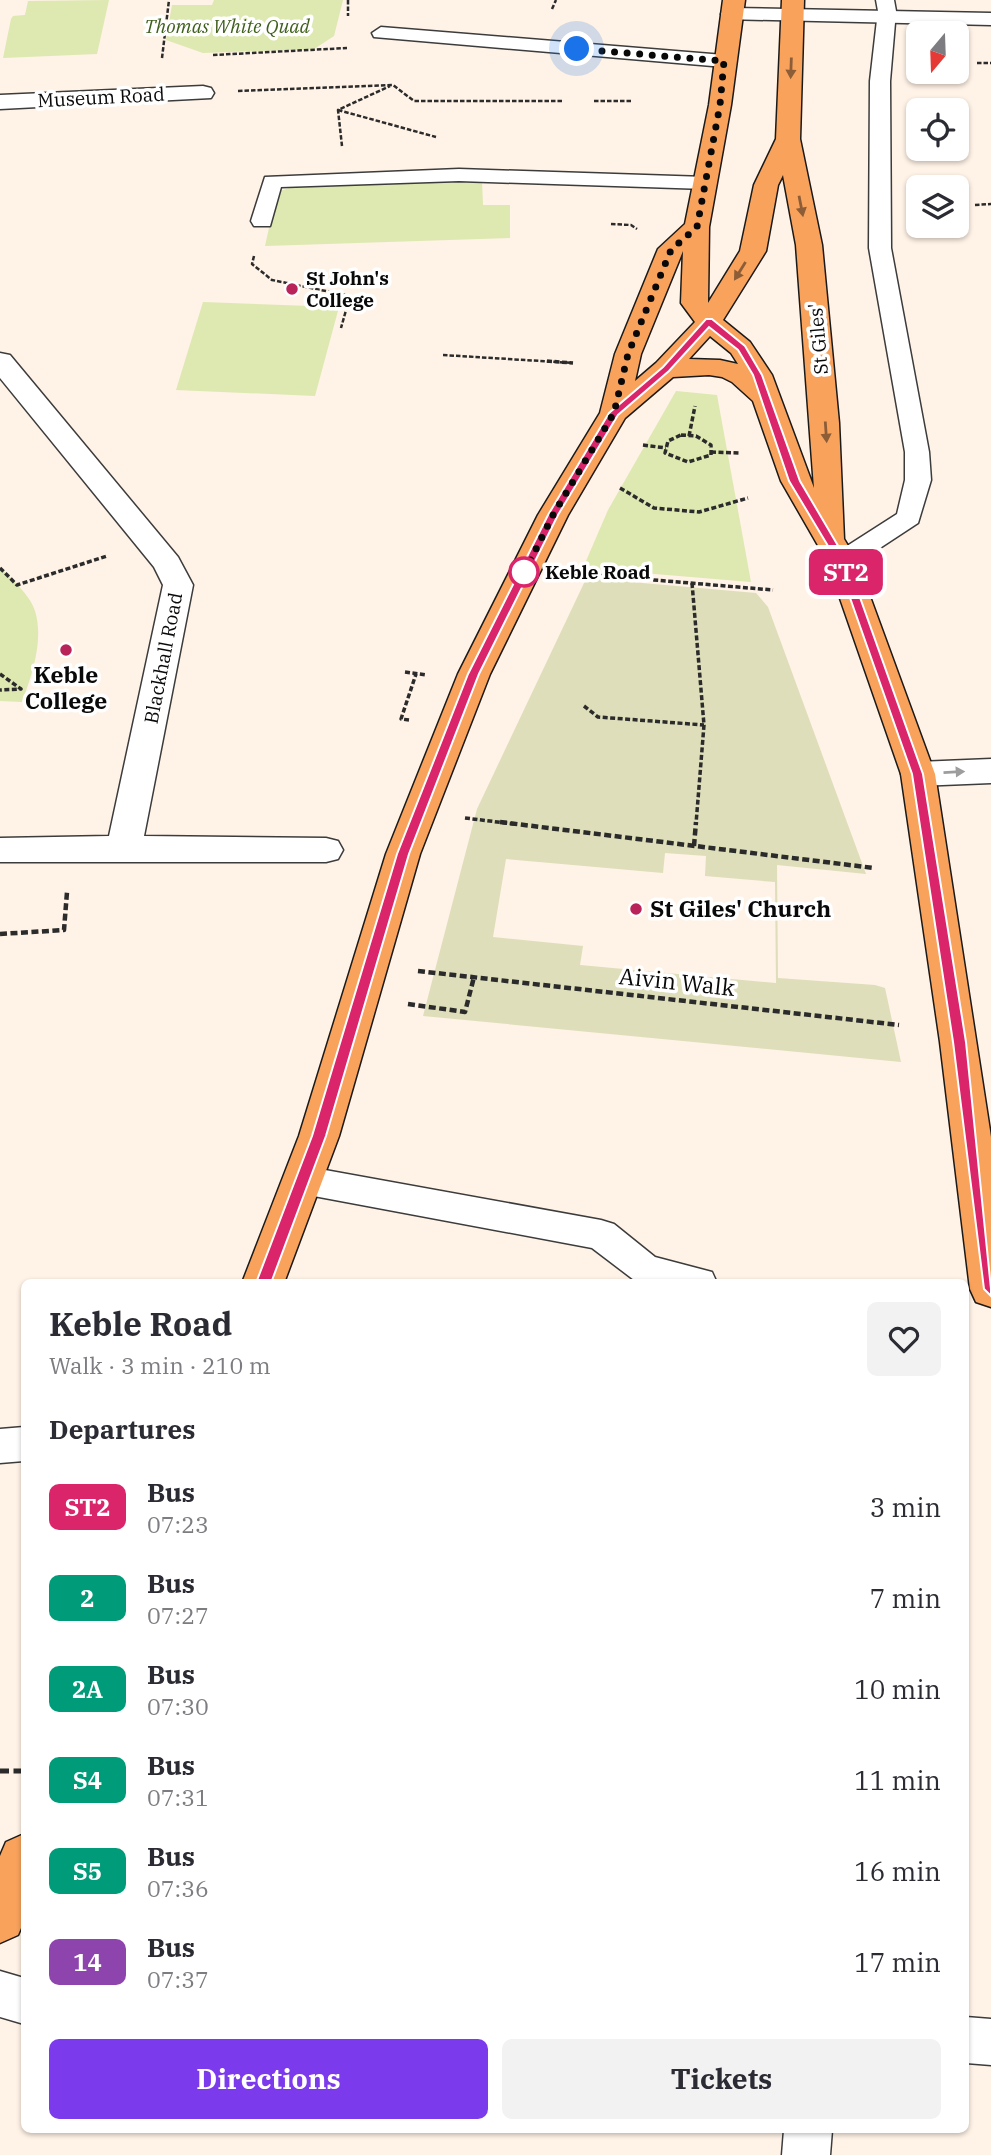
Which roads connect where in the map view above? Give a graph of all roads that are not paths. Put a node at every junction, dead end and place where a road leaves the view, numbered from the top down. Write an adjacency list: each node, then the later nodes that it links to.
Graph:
1 (733, 7): 2 (street); 6 (main road, St Giles')
2 (793, 8): 3 (street); 9 (main road, St Giles', one-way to 9)
3 (886, 9): 4 (street); 18 (lane)
4 (991, 19)
5 (381, 33): 6 (lane)
6 (724, 61): 10 (main road, St Giles')
7 (203, 93): 8 (street, Museum Road)
8 (0, 102)
9 (788, 139): 13 (main road, St Giles', one-way to 13); 18 (main road, St Giles', one-way to 18)
10 (706, 183): 11 (lane); 12 (main road, St Giles')
11 (262, 221)
12 (697, 227): 13 (main road, St Giles'); 17 (main road, St Giles')
13 (709, 321): 15 (main road, St Giles'); 16 (main road, St Giles')
14 (0, 361): 21 (street, Blackhall Road)
15 (666, 369): 16 (main road); 17 (main road, St Giles')
16 (767, 399): 18 (main road, St Giles')
17 (614, 413): 24 (main road, St Giles')
18 (837, 551): 20 (main road, St Giles')
19 (991, 771): 20 (street, one-way to 19)
20 (918, 774): 27 (main road, St Giles')
21 (124, 848): 22 (street); 23 (street)
22 (0, 850)
23 (326, 850)
24 (303, 1180): 25 (main road, St Giles'); 26 (lane)
25 (265, 1279)
26 (682, 1279)
27 (991, 1289)
28 (21, 1444): 29 (lane)
29 (0, 1446)
30 (21, 1867): 31 (main road)
31 (0, 1917)
32 (0, 1994): 33 (lane)
33 (21, 2000)
34 (969, 2040): 35 (lane)
35 (991, 2042)
36 (808, 2133): 37 (lane)
37 (806, 2155)

